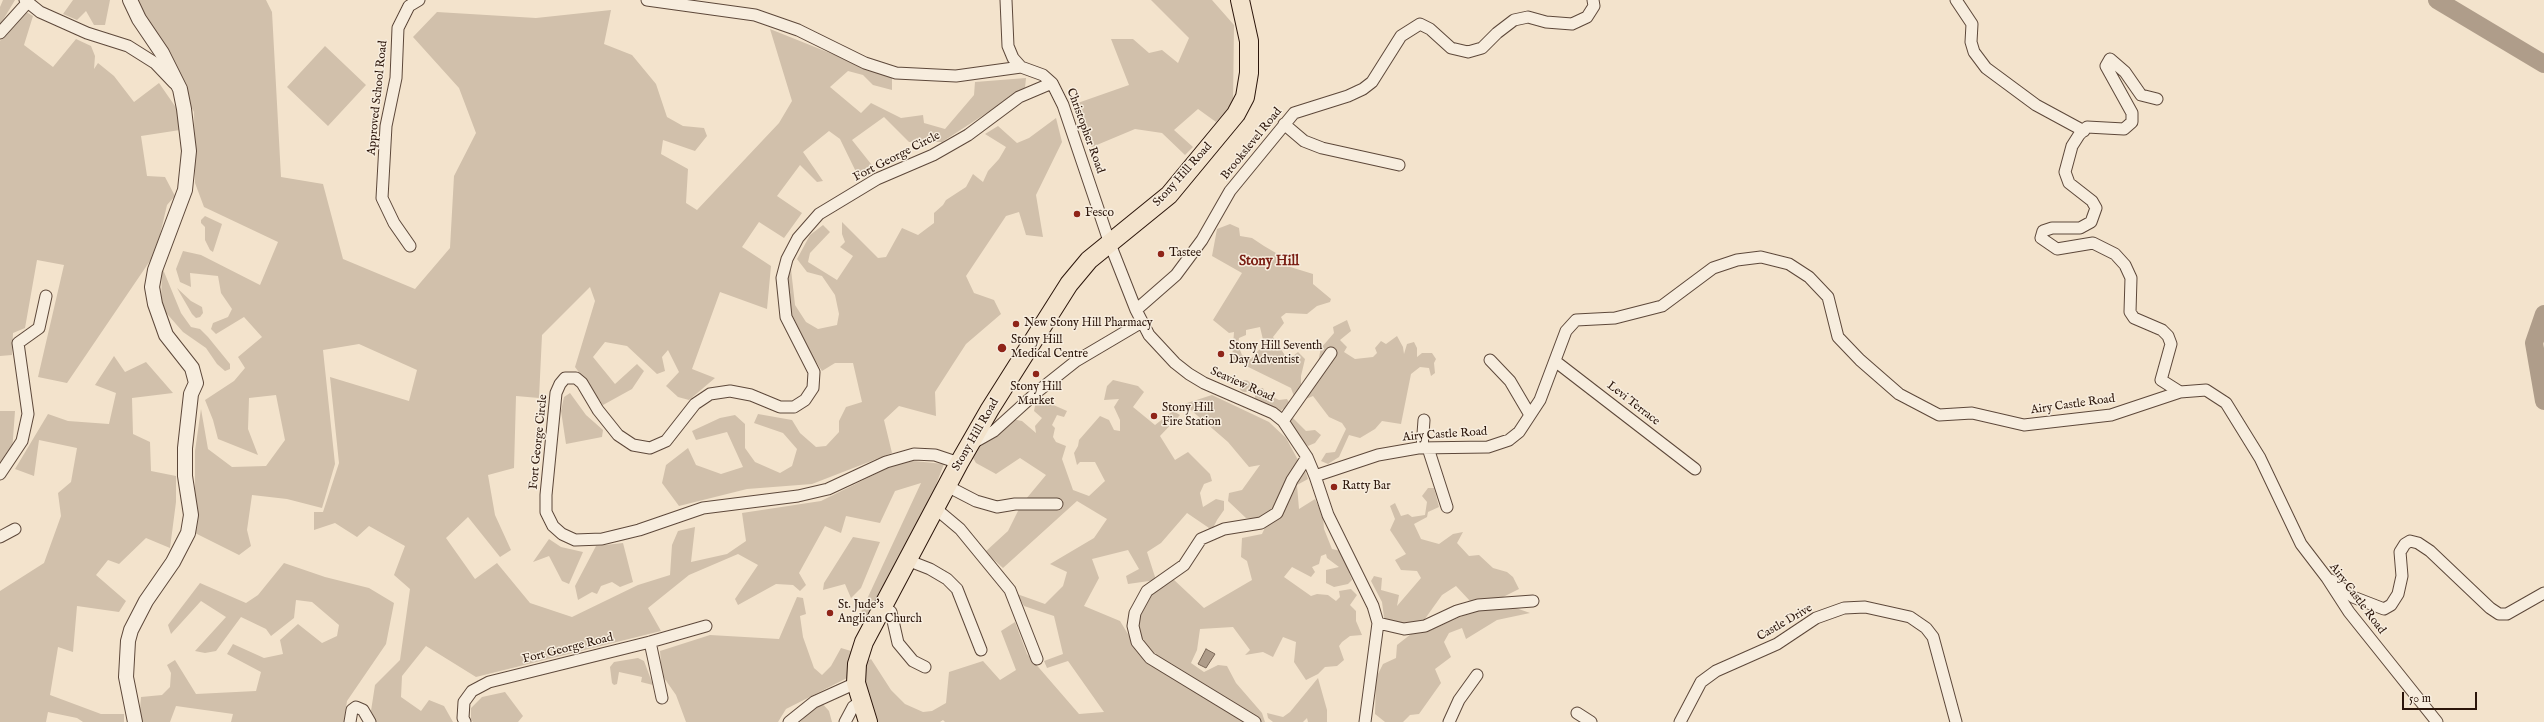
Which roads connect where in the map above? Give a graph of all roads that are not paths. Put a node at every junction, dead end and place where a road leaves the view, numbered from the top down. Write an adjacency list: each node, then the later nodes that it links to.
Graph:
1 (130, 0): 12 (street)
2 (418, 0): 18 (street, Approved School Road)
3 (647, 0): 10 (street)
4 (1006, 0): 10 (street)
5 (1240, 0): 17 (main road, Stony Hill Road)
6 (1593, 0): 14 (street, Brookslevel Road)
7 (1956, 0): 15 (street)
8 (26, 1): 9 (street); 12 (street)
9 (0, 32)
10 (1021, 67): 11 (street, Christopher Road)
11 (1052, 83): 17 (street, Christopher Road); 32 (street, Fort George Circle)
12 (180, 89): 58 (street)
13 (2157, 99): 15 (street)
14 (1284, 124): 16 (street); 20 (street, Brookslevel Road)
15 (2084, 131): 25 (street)
16 (1399, 165)
17 (1110, 244): 20 (street, Seaview Road); 29 (main road, Stony Hill Road)
18 (410, 246)
19 (46, 296): 34 (street)
20 (1136, 310): 21 (street, Seaview Road)
21 (1142, 322): 28 (street, Seaview Road); 29 (street)
22 (1331, 353): 28 (street)
23 (1490, 360): 26 (street)
24 (1555, 361): 25 (street, Airy Castle Road); 26 (street, Airy Castle Road); 33 (street, Levi Terrace)
25 (2180, 392): 43 (street, Airy Castle Road)
26 (1530, 415): 30 (street, Airy Castle Road)
27 (1424, 420): 30 (street)
28 (1283, 421): 31 (street, Seaview Road)
29 (970, 444): 32 (main road, Stony Hill Road)
30 (1425, 448): 35 (street, Airy Castle Road); 38 (street)
31 (1307, 458): 35 (street, Seaview Road); 65 (street)
32 (959, 463): 36 (main road, Stony Hill Road)
33 (1695, 469)
34 (0, 474)
35 (1315, 476): 47 (street, Seaview Road)
36 (947, 486): 37 (street); 39 (main road, Stony Hill Road)
37 (1057, 504)
38 (1447, 507)
39 (935, 508): 42 (main road, Stony Hill Road); 51 (street)
40 (15, 529): 41 (street)
41 (0, 537)
42 (907, 560): 46 (main road, Stony Hill Road); 50 (street)
43 (2327, 578): 44 (street); 71 (street, Airy Castle Road)
44 (2544, 593)
45 (1533, 600): 47 (street)
46 (883, 606): 52 (street); 54 (main road, Stony Hill Road)
47 (1378, 624): 66 (street, Seaview Road)
48 (706, 626): 49 (street, Fort George Road)
49 (650, 642): 55 (street); 61 (street, Fort George Road)
50 (981, 650)
51 (1037, 659)
52 (925, 667)
53 (1477, 675): 67 (street)
54 (856, 683): 56 (main road, Stony Hill Road); 62 (street)
55 (662, 698)
56 (861, 701): 63 (street); 64 (main road, Stony Hill Road)
57 (1577, 713): 68 (street)
58 (135, 722)
59 (350, 722): 60 (street)
60 (370, 722)
61 (465, 722)
62 (788, 722)
63 (845, 722)
64 (868, 722)
65 (1254, 722)
66 (1365, 722)
67 (1449, 722)
68 (1591, 722)
69 (1680, 722): 70 (street, Castle Drive)
70 (1956, 722)
71 (2437, 722)

